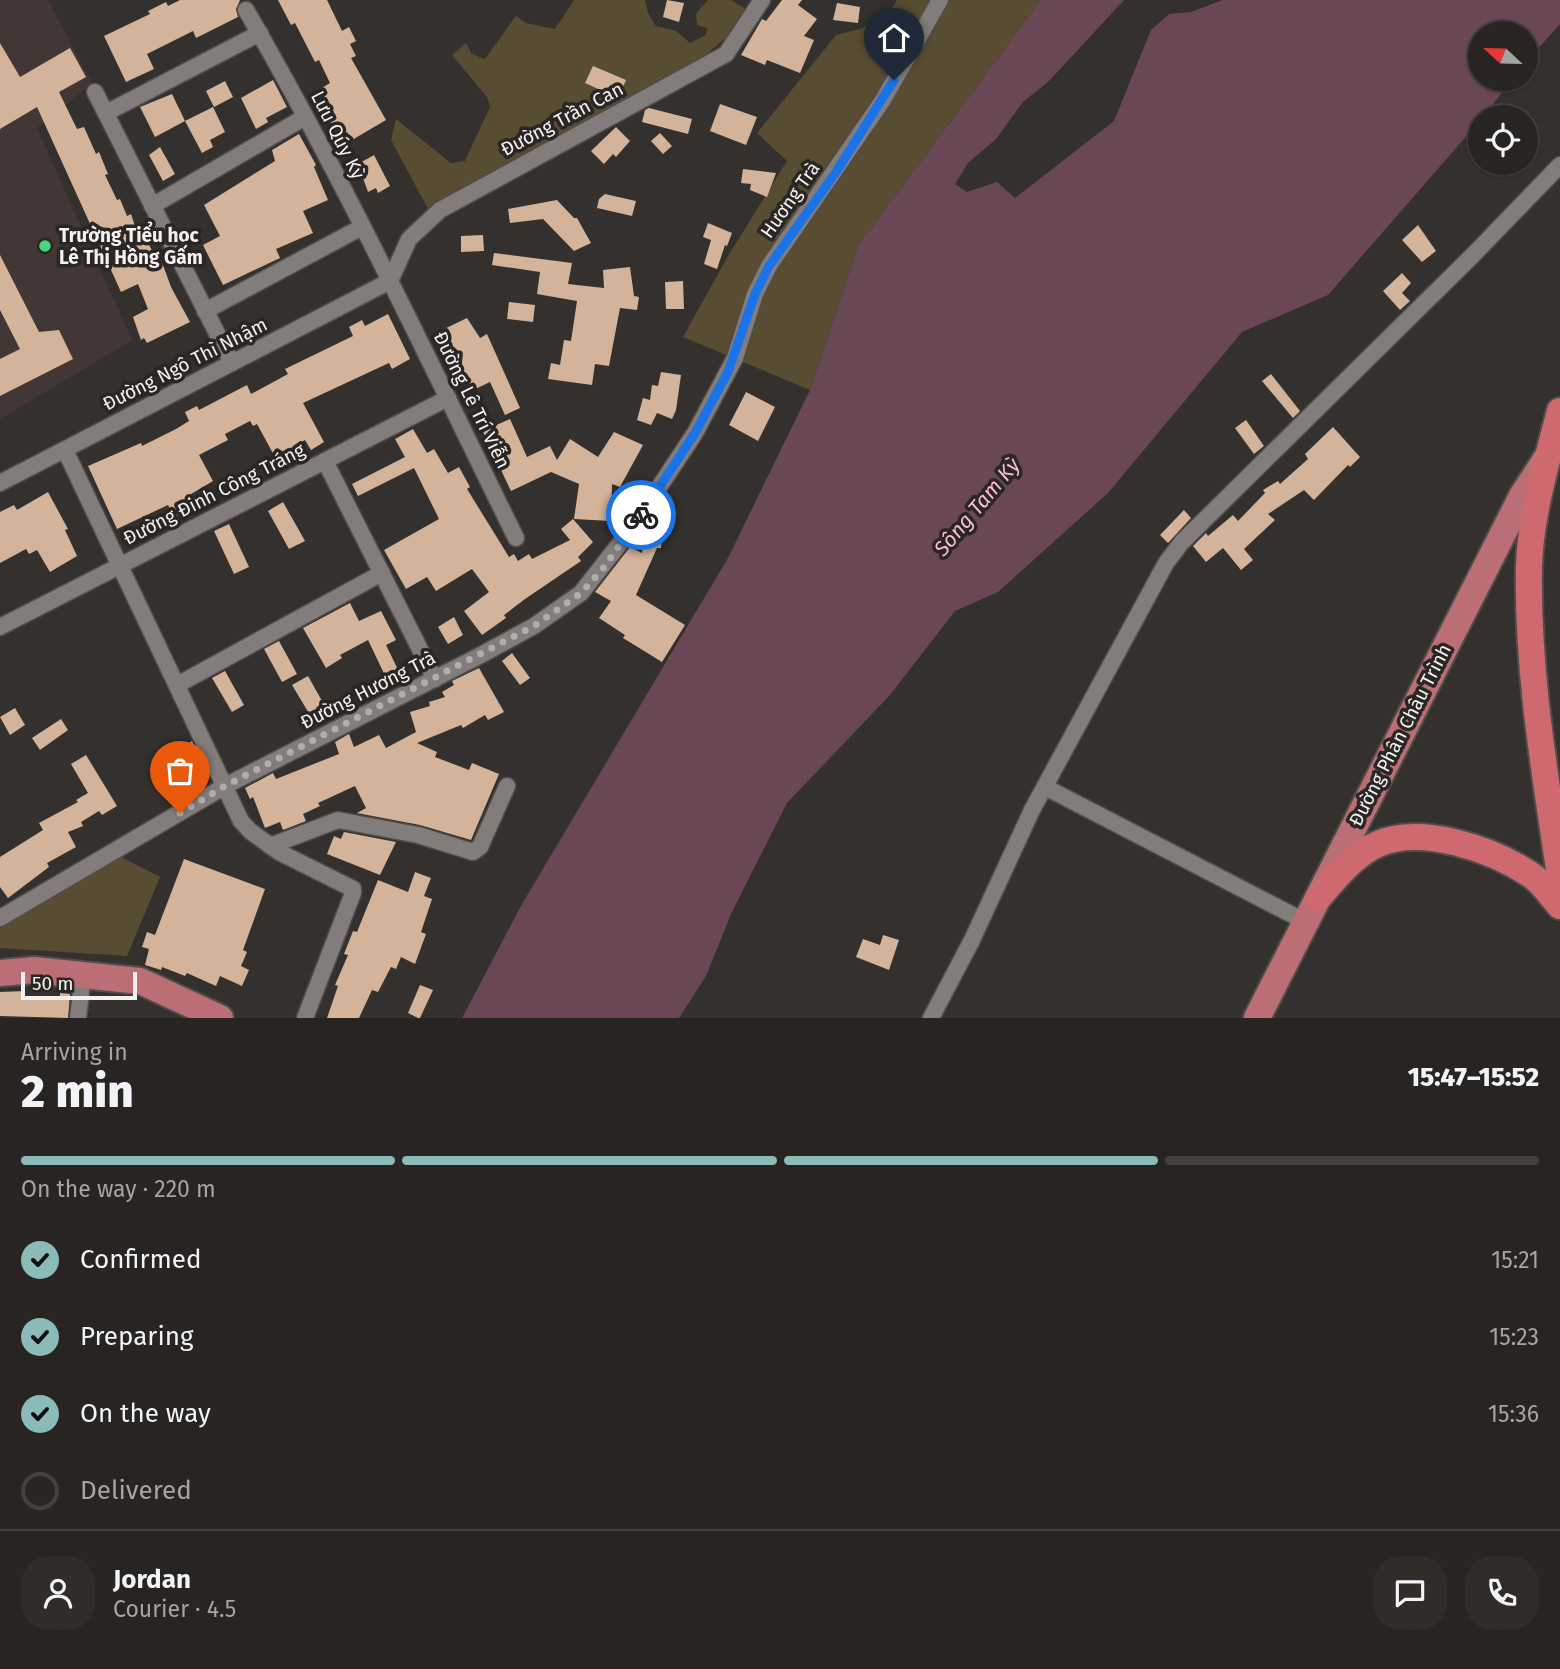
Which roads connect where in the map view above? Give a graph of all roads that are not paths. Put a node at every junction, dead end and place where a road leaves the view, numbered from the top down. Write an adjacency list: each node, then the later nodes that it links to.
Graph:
1 (762, 0): 11 (street, Đường Trần Can)
2 (940, 0): 16 (street, Hương Trà)
3 (247, 10): 4 (street, Lưu Qúy Kỳ)
4 (260, 33): 6 (street); 7 (street, Lưu Qúy Kỳ)
5 (95, 92): 6 (street)
6 (106, 113): 9 (street)
7 (305, 117): 9 (street); 10 (street, Lưu Qúy Kỳ)
8 (1560, 164): 29 (street)
9 (152, 206): 12 (street)
10 (362, 227): 11 (street, Lưu Qúy Kỳ); 12 (street)
11 (390, 281): 13 (street, Đường Ngô Thì Nhậm); 14 (street, Đường Lê Trí Viễn)
12 (205, 311): 13 (street)
13 (232, 363): 18 (street, Đường Ngô Thì Nhậm)
14 (447, 398): 19 (street, Đường Đinh Công Tráng); 21 (street, Đường Lê Trí Viễn)
15 (1560, 411): 17 (highway)
16 (695, 433): 25 (street, Đường Hương Trà)
17 (1554, 445): 31 (highway); 32 (main road, Đường Phân Châu Trình)
18 (65, 450): 20 (street, Đường Ngô Thì Nhậm); 22 (street)
19 (325, 461): 22 (street, Đường Đinh Công Tráng); 23 (street)
20 (0, 483)
21 (516, 538)
22 (121, 565): 24 (street, Đường Đinh Công Tráng); 26 (street)
23 (382, 573): 25 (street); 26 (street)
24 (0, 626)
25 (435, 679): 27 (street, Đường Hương Trà)
26 (177, 685): 27 (street)
27 (225, 786): 30 (street); 34 (street, Đường Hương Trà)
28 (507, 786): 30 (street)
29 (1045, 787): 35 (street); 41 (street)
30 (270, 846): 40 (street)
31 (1560, 876)
32 (1318, 898): 33 (highway); 35 (main road, Đường Phân Châu Trình)
33 (1560, 906)
34 (0, 918)
35 (1306, 922): 42 (main road, Đường Phân Châu Trình)
36 (0, 973): 37 (main road)
37 (83, 975): 38 (street); 39 (main road)
38 (78, 1018)
39 (220, 1018)
40 (305, 1018)
41 (932, 1018)
42 (1257, 1018)

